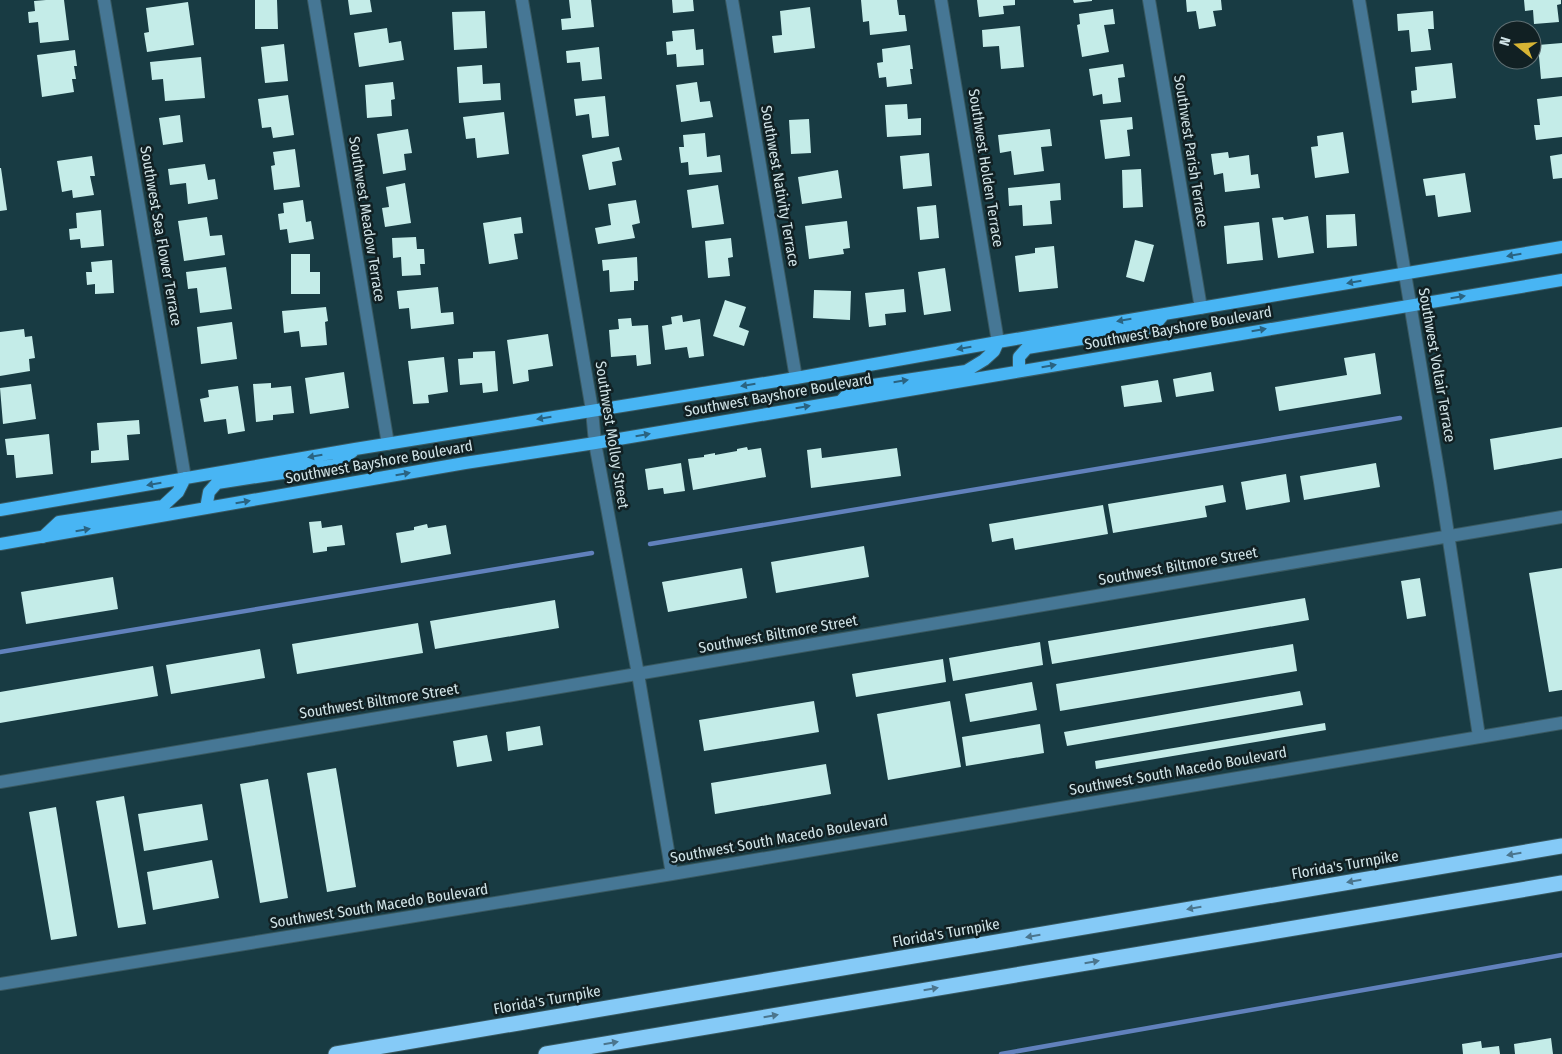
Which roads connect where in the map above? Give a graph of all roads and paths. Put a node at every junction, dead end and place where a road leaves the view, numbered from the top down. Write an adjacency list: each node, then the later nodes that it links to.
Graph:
1 (104, 0): 22 (street, Southwest Sea Flower Terrace)
2 (314, 0): 19 (street, Southwest Meadow Terrace)
3 (522, 0): 18 (street, Southwest Molloy Street)
4 (732, 0): 16 (street, Southwest Nativity Terrace)
5 (941, 0): 14 (street, Southwest Holden Terrace)
6 (1149, 0): 12 (street, Southwest Parish Terrace)
7 (1359, 0): 9 (street, Southwest Voltair Terrace)
8 (1562, 247): 9 (main road, Southwest Bayshore Boulevard, one-way to 9)
9 (1405, 273): 11 (street, Southwest Voltair Terrace); 12 (main road, Southwest Bayshore Boulevard, one-way to 12)
10 (1562, 280): 11 (main road, Southwest Bayshore Boulevard, one-way to 10)
11 (1410, 305): 15 (main road, Southwest Bayshore Boulevard, one-way to 11); 27 (street, Southwest Voltair Terrace)
12 (1200, 308): 13 (main road, Southwest Bayshore Boulevard)
13 (1164, 314): 14 (main road, Southwest Bayshore Boulevard, one-way to 14); 15 (main road)
14 (998, 342): 16 (main road, Southwest Bayshore Boulevard, one-way to 16); 17 (main road, one-way to 14)
15 (1019, 371): 17 (main road, Southwest Bayshore Boulevard)
16 (796, 378): 18 (main road, Southwest Bayshore Boulevard, one-way to 18)
17 (841, 401): 20 (main road, Southwest Bayshore Boulevard, one-way to 17)
18 (592, 410): 19 (main road, Southwest Bayshore Boulevard, one-way to 19); 20 (street, Southwest Molloy Street)
19 (388, 444): 21 (main road, Southwest Bayshore Boulevard)
20 (595, 444): 23 (main road, Southwest Bayshore Boulevard, one-way to 20); 29 (street, Southwest Molloy Street)
21 (355, 449): 22 (main road, Southwest Bayshore Boulevard, one-way to 22); 23 (main road)
22 (185, 478): 24 (main road, Southwest Bayshore Boulevard, one-way to 24); 26 (main road)
23 (206, 508): 26 (main road, Southwest Bayshore Boulevard, one-way to 23)
24 (0, 510)
25 (1562, 517): 27 (street, Southwest Biltmore Street)
26 (43, 537): 28 (main road, Southwest Bayshore Boulevard)
27 (1448, 537): 29 (street, Southwest Biltmore Street); 31 (street, Southwest Voltair Terrace)
28 (0, 544)
29 (638, 674): 32 (street, Southwest Biltmore Street); 34 (street, Southwest Molloy Street)
30 (1562, 723): 31 (street, Southwest South Macedo Boulevard)
31 (1480, 736): 34 (street, Southwest South Macedo Boulevard)
32 (0, 782)
33 (1562, 846): 37 (highway, Florida's Turnpike, one-way to 37)
34 (672, 874): 36 (street, Southwest South Macedo Boulevard)
35 (1562, 883): 38 (highway, one-way to 35)
36 (0, 984)
37 (336, 1054)
38 (546, 1054)

